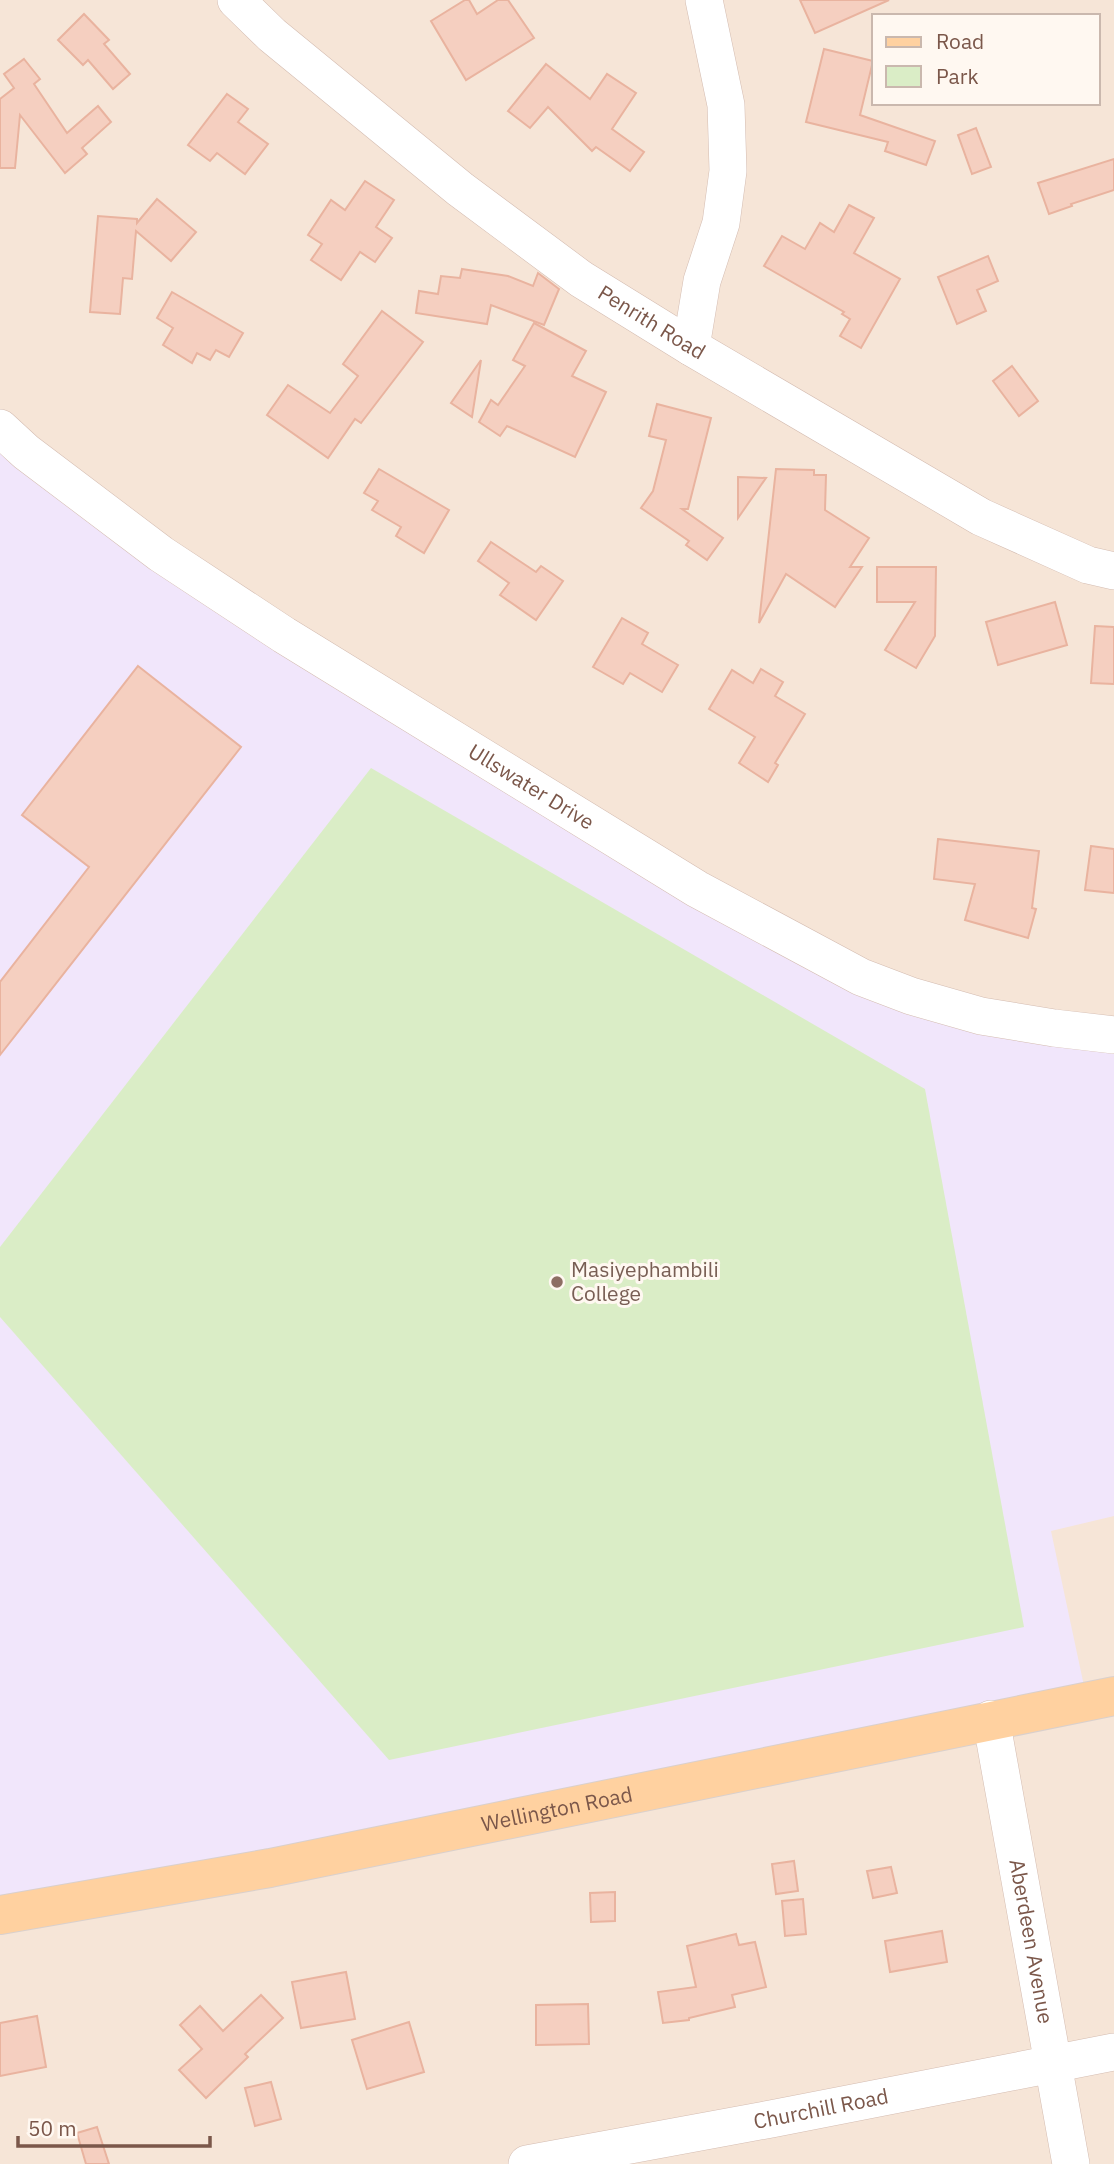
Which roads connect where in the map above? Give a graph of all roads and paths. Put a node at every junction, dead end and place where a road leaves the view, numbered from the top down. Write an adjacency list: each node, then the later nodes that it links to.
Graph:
1 (236, 0): 3 (street, Penrith Road)
2 (704, 0): 3 (street)
3 (691, 347): 5 (street, Penrith Road)
4 (0, 428): 6 (street, Ullswater Drive)
5 (1114, 571)
6 (1114, 1035)
7 (1114, 1696): 8 (main road, Wellington Road)
8 (991, 1719): 9 (main road, Wellington Road); 11 (street, Aberdeen Avenue)
9 (0, 1915)
10 (1114, 2052): 11 (street, Churchill Road)
11 (1053, 2064): 12 (street, Churchill Road); 13 (street, Aberdeen Avenue)
12 (527, 2164)
13 (1072, 2164)

